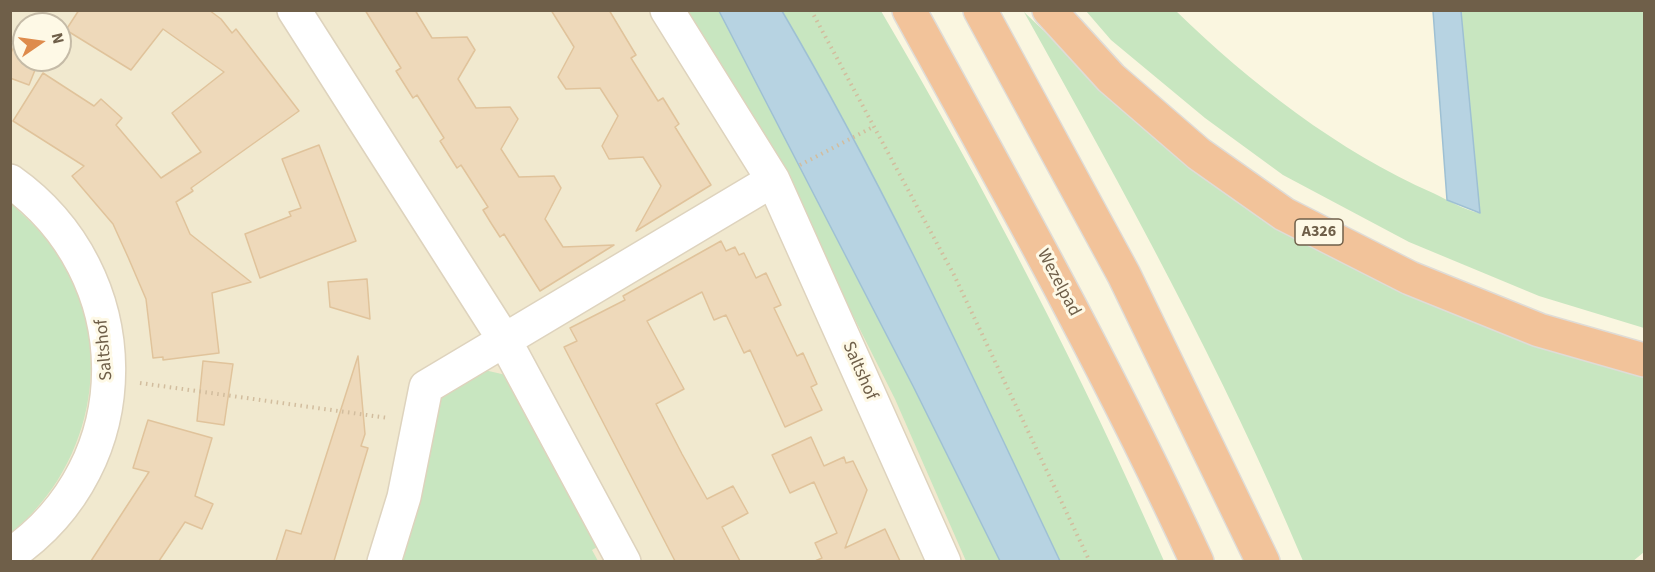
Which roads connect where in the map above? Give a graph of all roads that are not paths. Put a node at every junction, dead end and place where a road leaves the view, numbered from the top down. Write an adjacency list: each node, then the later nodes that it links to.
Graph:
1 (294, 10): 8 (street)
2 (667, 10): 6 (street, Saltshof)
3 (909, 10): 14 (highway, Wezelpad)
4 (980, 10): 15 (highway)
5 (1049, 10): 9 (highway, A326)
6 (773, 180): 8 (street); 13 (street, Saltshof)
7 (10, 181): 10 (street, Saltshof)
8 (505, 340): 11 (street); 12 (street)
9 (1644, 360)
10 (10, 555)
11 (384, 561)
12 (624, 561)
13 (944, 561)
14 (1197, 561)
15 (1263, 561)

